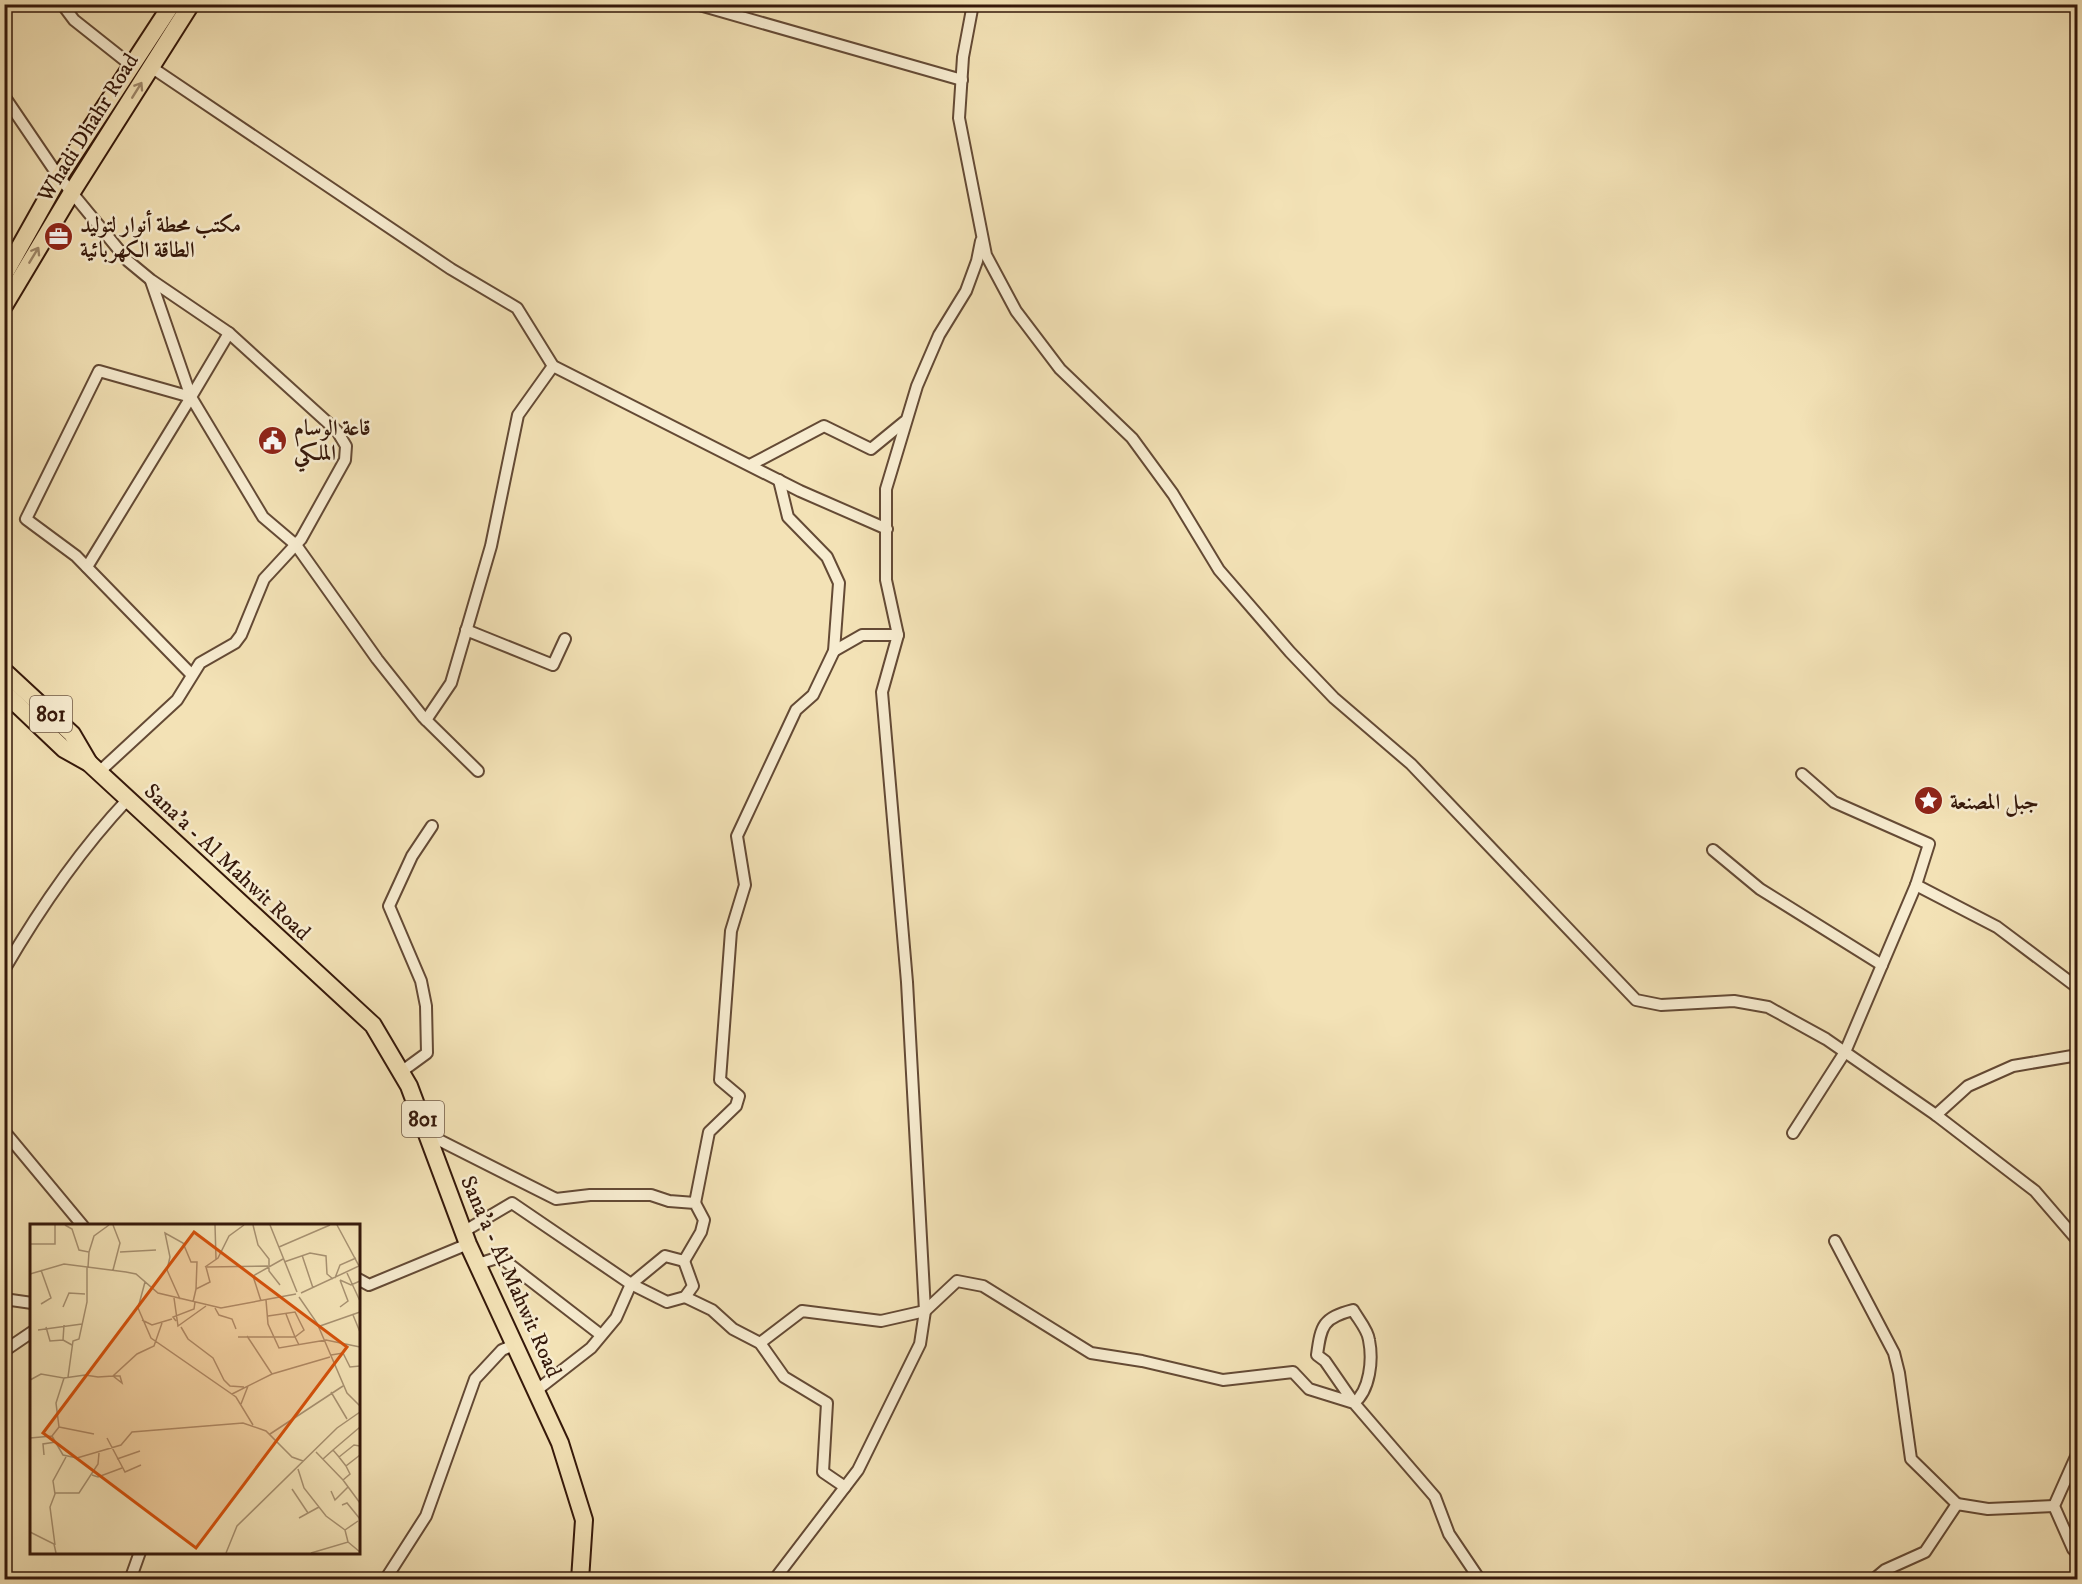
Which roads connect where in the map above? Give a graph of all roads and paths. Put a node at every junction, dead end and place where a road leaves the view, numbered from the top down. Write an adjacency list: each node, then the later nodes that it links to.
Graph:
1 (62, 4): 6 (street)
2 (172, 4): 6 (main road)
3 (191, 4): 7 (main road, Whadi Dhahr Road)
4 (696, 4): 8 (street)
5 (974, 4): 8 (street)
6 (132, 66): 10 (main road)
7 (152, 67): 11 (main road, Whadi Dhahr Road, one-way to 7); 17 (street)
8 (962, 80): 12 (street)
9 (4, 96): 10 (street)
10 (59, 177): 11 (street); 13 (main road)
11 (72, 192): 14 (street); 15 (main road, Whadi Dhahr Road, one-way to 11)
12 (982, 234): 19 (street); 43 (street)
13 (4, 275)
14 (151, 280): 16 (street); 18 (street)
15 (4, 306)
16 (229, 333): 18 (street); 23 (street)
17 (553, 366): 20 (street); 25 (street)
18 (191, 397): 23 (street); 24 (street); 24 (street)
19 (904, 422): 20 (street); 22 (street)
20 (752, 464): 21 (street)
21 (779, 480): 22 (street); 28 (street)
22 (886, 529): 26 (street)
23 (297, 545): 30 (street); 32 (street)
24 (87, 567): 30 (street)
25 (466, 630): 27 (street); 32 (street)
26 (898, 635): 28 (street); 62 (street)
27 (565, 639)
28 (834, 651): 50 (street)
29 (4, 671): 33 (main road, Sana'a - Al Mahwit Road / 801)
30 (191, 674): 33 (street)
31 (4, 692): 33 (main road, Sana'a - Al Mahwit Road / 801)
32 (426, 720): 34 (street)
33 (94, 768): 36 (main road, Sana'a - Al Mahwit Road / 801)
34 (478, 771)
35 (1802, 774): 39 (street)
36 (128, 799): 41 (street); 45 (main road, Sana'a - Al Mahwit Road / 801)
37 (432, 826): 45 (street)
38 (1713, 850): 40 (street)
39 (1916, 885): 40 (street); 42 (street)
40 (1882, 965): 43 (street)
41 (4, 970)
42 (2078, 988)
43 (1845, 1052): 46 (street); 48 (street)
44 (2078, 1055): 46 (street)
45 (401, 1072): 49 (main road, Sana'a - Al Mahwit Road / 801)
46 (1936, 1115): 54 (street)
47 (4, 1131): 51 (street)
48 (1793, 1133)
49 (429, 1135): 50 (street); 52 (main road, Sana'a - Al Mahwit Road / 801)
50 (695, 1203): 55 (street)
51 (81, 1224)
52 (466, 1238): 56 (main road, Sana'a - Al Mahwit Road / 801); 57 (street); 58 (street)
53 (1835, 1241): 72 (street)
54 (2078, 1241)
55 (684, 1261): 58 (street); 59 (street)
56 (478, 1264): 64 (street); 66 (main road, Sana'a - Al Mahwit Road / 801)
57 (364, 1282)
58 (631, 1284): 59 (street); 64 (street)
59 (686, 1297): 65 (street)
60 (4, 1299): 61 (street)
61 (30, 1303)
62 (926, 1311): 65 (street); 69 (street); 71 (street)
63 (30, 1333): 67 (street)
64 (601, 1335): 68 (street)
65 (760, 1343): 71 (street)
66 (516, 1344): 68 (main road, Sana'a - Al Mahwit Road / 801); 77 (street)
67 (4, 1351)
68 (537, 1390): 78 (main road, Sana'a - Al Mahwit Road / 801)
69 (1354, 1403): 69 (street); 80 (street)
70 (2077, 1453): 73 (street)
71 (845, 1487): 79 (street)
72 (1957, 1504): 73 (street); 81 (street)
73 (2054, 1506): 75 (street)
74 (139, 1554): 76 (street)
75 (2078, 1554)
76 (130, 1580)
77 (385, 1580)
78 (580, 1580)
79 (774, 1580)
80 (1480, 1580)
81 (1873, 1580)

